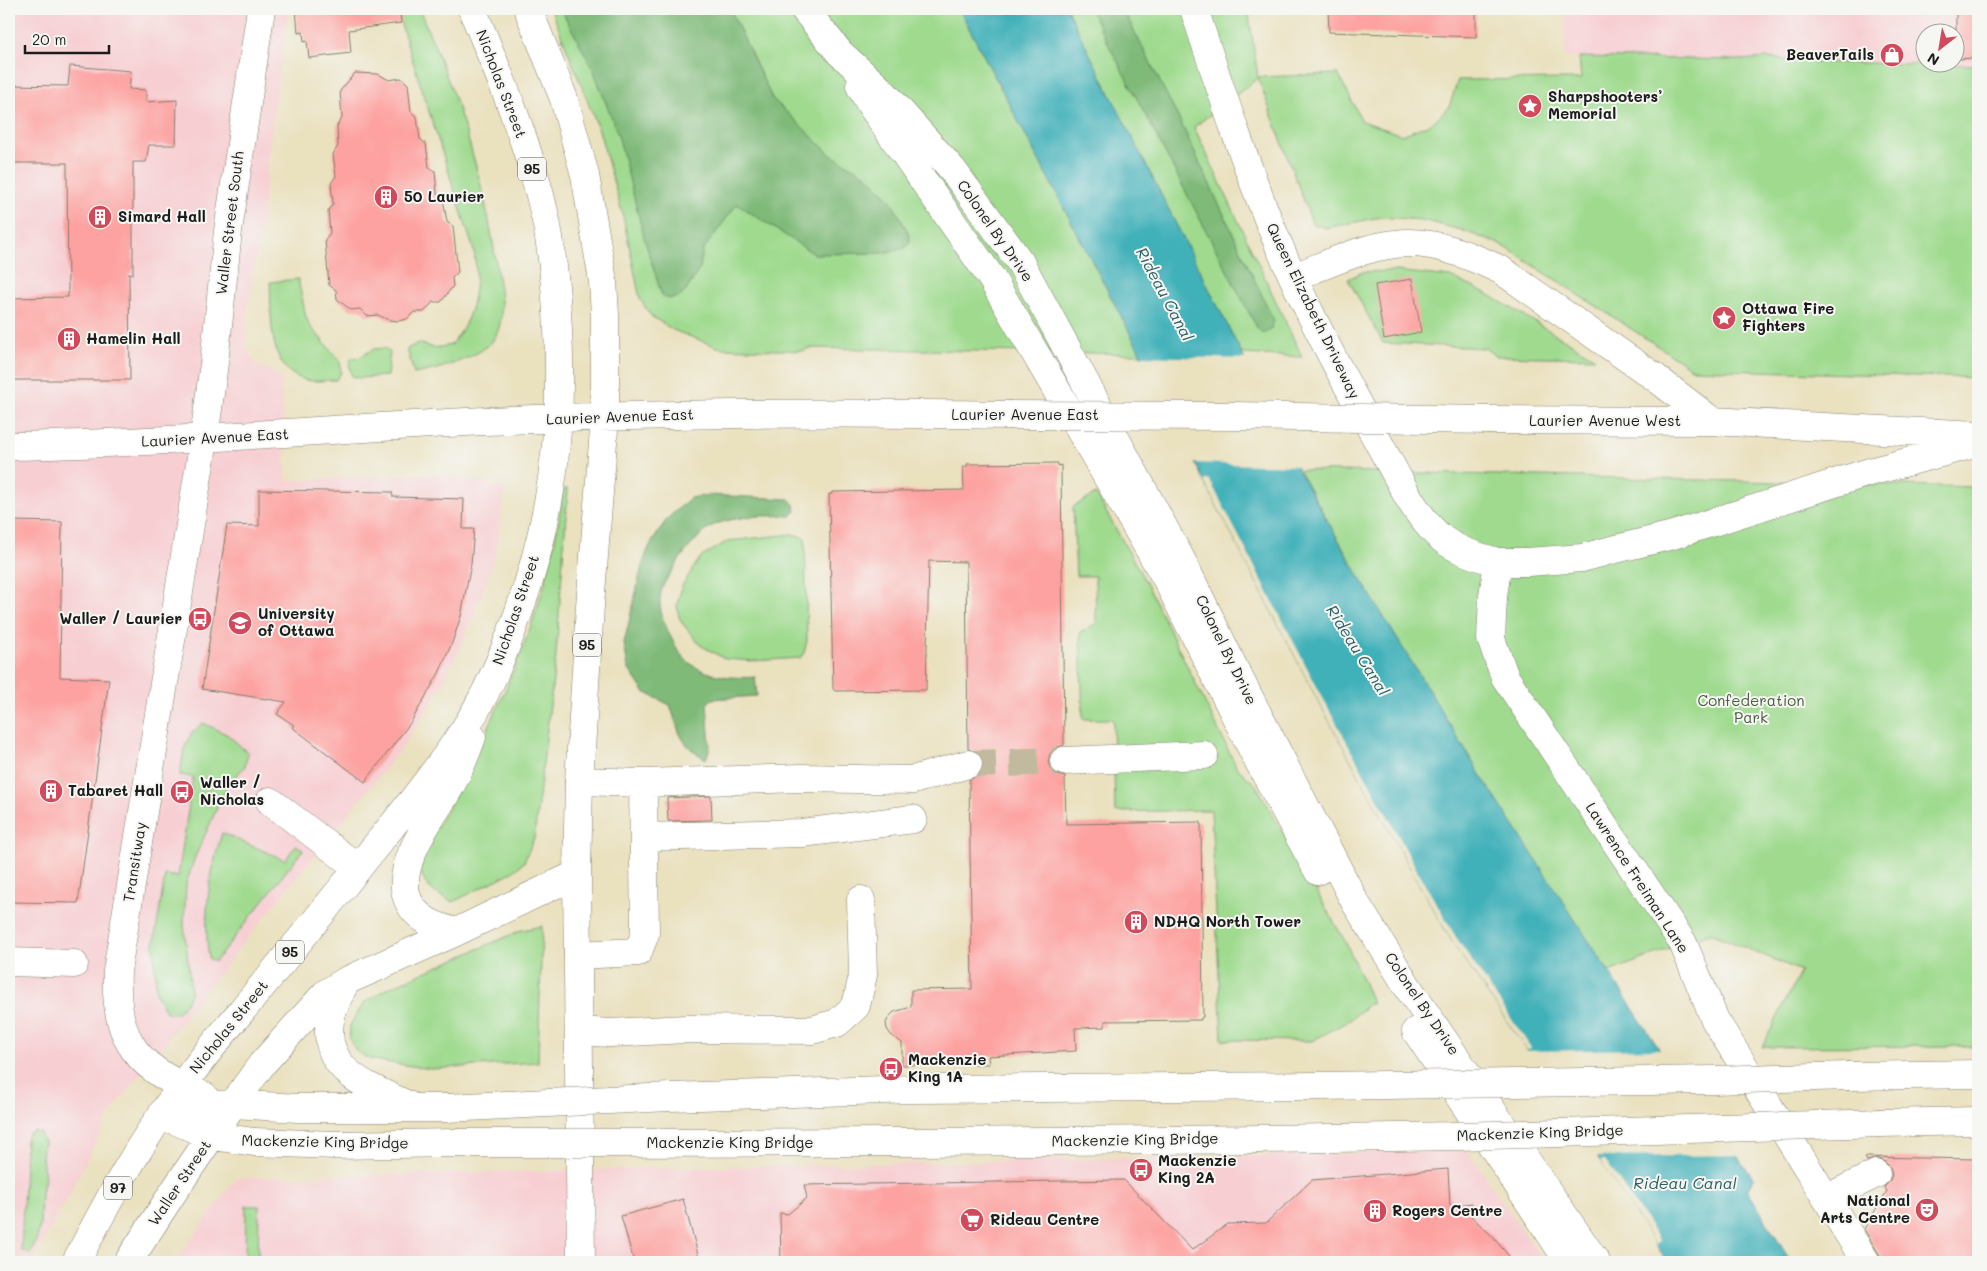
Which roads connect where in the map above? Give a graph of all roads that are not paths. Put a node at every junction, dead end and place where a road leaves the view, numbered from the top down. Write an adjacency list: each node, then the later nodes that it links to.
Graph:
1 (261, 9): 13 (main road, Waller Street South)
2 (472, 9): 10 (main road, Nicholas Street / 95)
3 (528, 9): 9 (main road, 95)
4 (804, 9): 6 (main road, Colonel By Drive)
5 (1194, 9): 7 (main road, Queen Elizabeth Driveway)
6 (840, 52): 47 (main road, Colonel By Drive); 48 (main road, Colonel By Drive)
7 (1294, 278): 11 (main road); 16 (main road, Queen Elizabeth Driveway)
8 (1232, 416): 9 (main road, Laurier Avenue East, bridge); 11 (main road, Laurier Avenue West, bridge)
9 (605, 417): 10 (main road, Laurier Avenue East); 21 (main road, 95)
10 (558, 418): 13 (main road, Laurier Avenue East); 17 (main road, Nicholas Street / 95)
11 (1712, 421): 12 (main road, Laurier Avenue West)
12 (1978, 435)
13 (204, 439): 15 (main road, Laurier Avenue East); 36 (main road, Transitway)
14 (1978, 443): 16 (main road, Queen Elizabeth Driveway)
15 (9, 446)
16 (1498, 562): 43 (main road, Lawrence Freiman Lane)
17 (479, 704): 26 (main road, Nicholas Street / 95); 29 (main road)
18 (1204, 755): 19 (main road)
19 (1064, 761)
20 (968, 764): 22 (main road)
21 (578, 781): 22 (main road); 27 (main road, 95)
22 (643, 783): 25 (main road)
23 (270, 801): 26 (main road)
24 (913, 819): 25 (main road)
25 (644, 837): 30 (main road)
26 (358, 868): 36 (main road, Nicholas Street / 95)
27 (577, 874): 29 (main road); 30 (main road)
28 (861, 900): 34 (main road)
29 (456, 932): 33 (main road)
30 (578, 955): 34 (main road)
31 (9, 962): 32 (main road)
32 (74, 964)
33 (346, 981): 37 (main road); 38 (main road)
34 (579, 1031): 46 (main road)
35 (1978, 1074): 38 (main road, bridge)
36 (181, 1086): 37 (main road, Transitway); 39 (main road, Nicholas Street / 97)
37 (233, 1104): 38 (main road); 39 (main road); 41 (main road, Waller Street)
38 (414, 1108)
39 (162, 1114): 41 (main road, Mackenzie King Bridge); 44 (main road, 97)
40 (1978, 1121): 41 (main road, Mackenzie King Bridge, bridge)
41 (212, 1136): 45 (main road, Waller Street)
42 (1876, 1174): 43 (main road)
43 (1827, 1198): 49 (main road, Lawrence Freiman Lane)
44 (76, 1262)
45 (128, 1262)
46 (581, 1262)
47 (1569, 1262)
48 (1596, 1262)
49 (1866, 1262)

